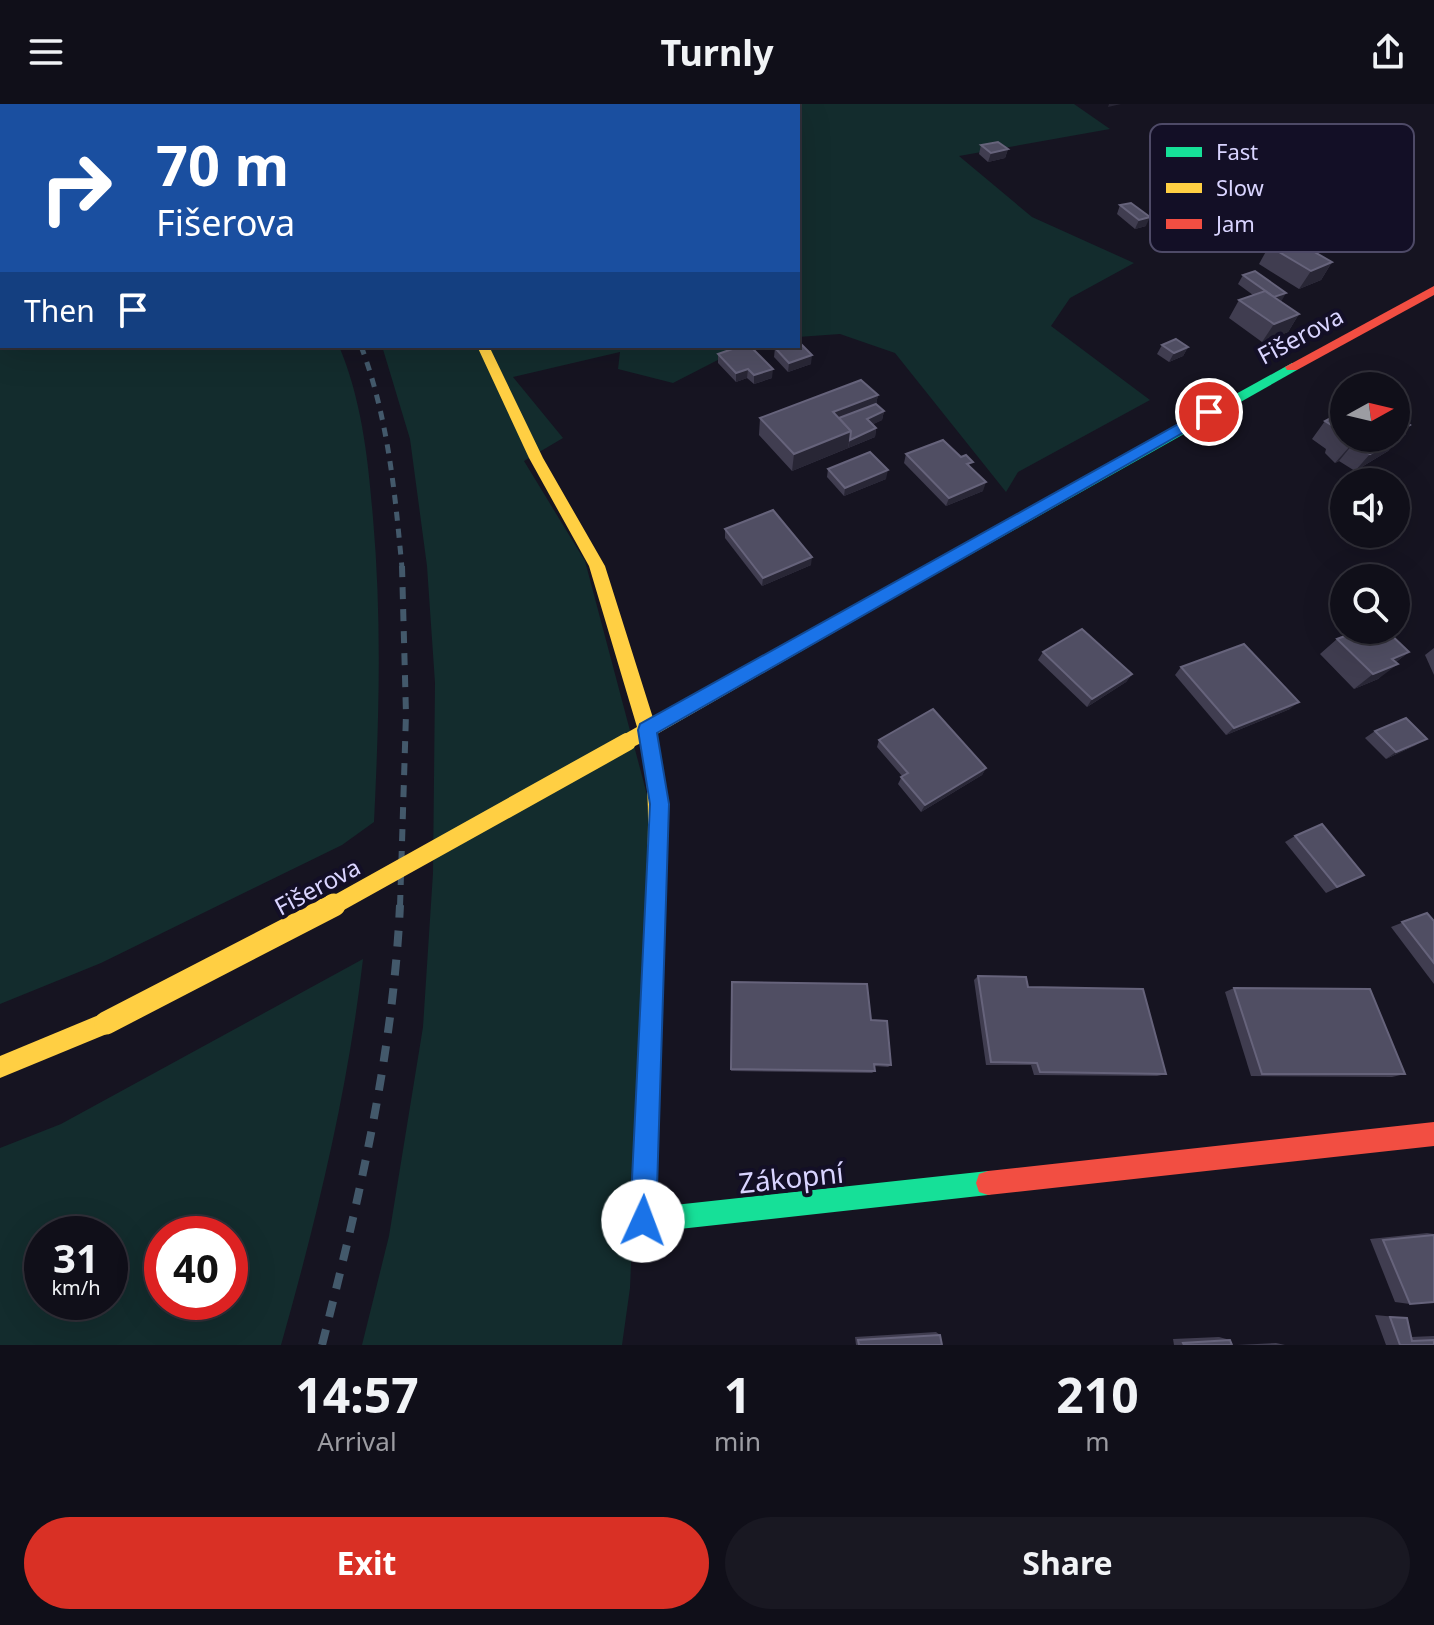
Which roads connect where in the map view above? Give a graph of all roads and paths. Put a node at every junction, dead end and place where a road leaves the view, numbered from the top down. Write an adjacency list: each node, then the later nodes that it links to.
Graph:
1 (1434, 290): 3 (street, Fišerova)
2 (484, 348): 3 (street)
3 (647, 730): 4 (street, Fišerova, bridge); 5 (street, Zákopní)
4 (0, 1067)
5 (1434, 1134)

